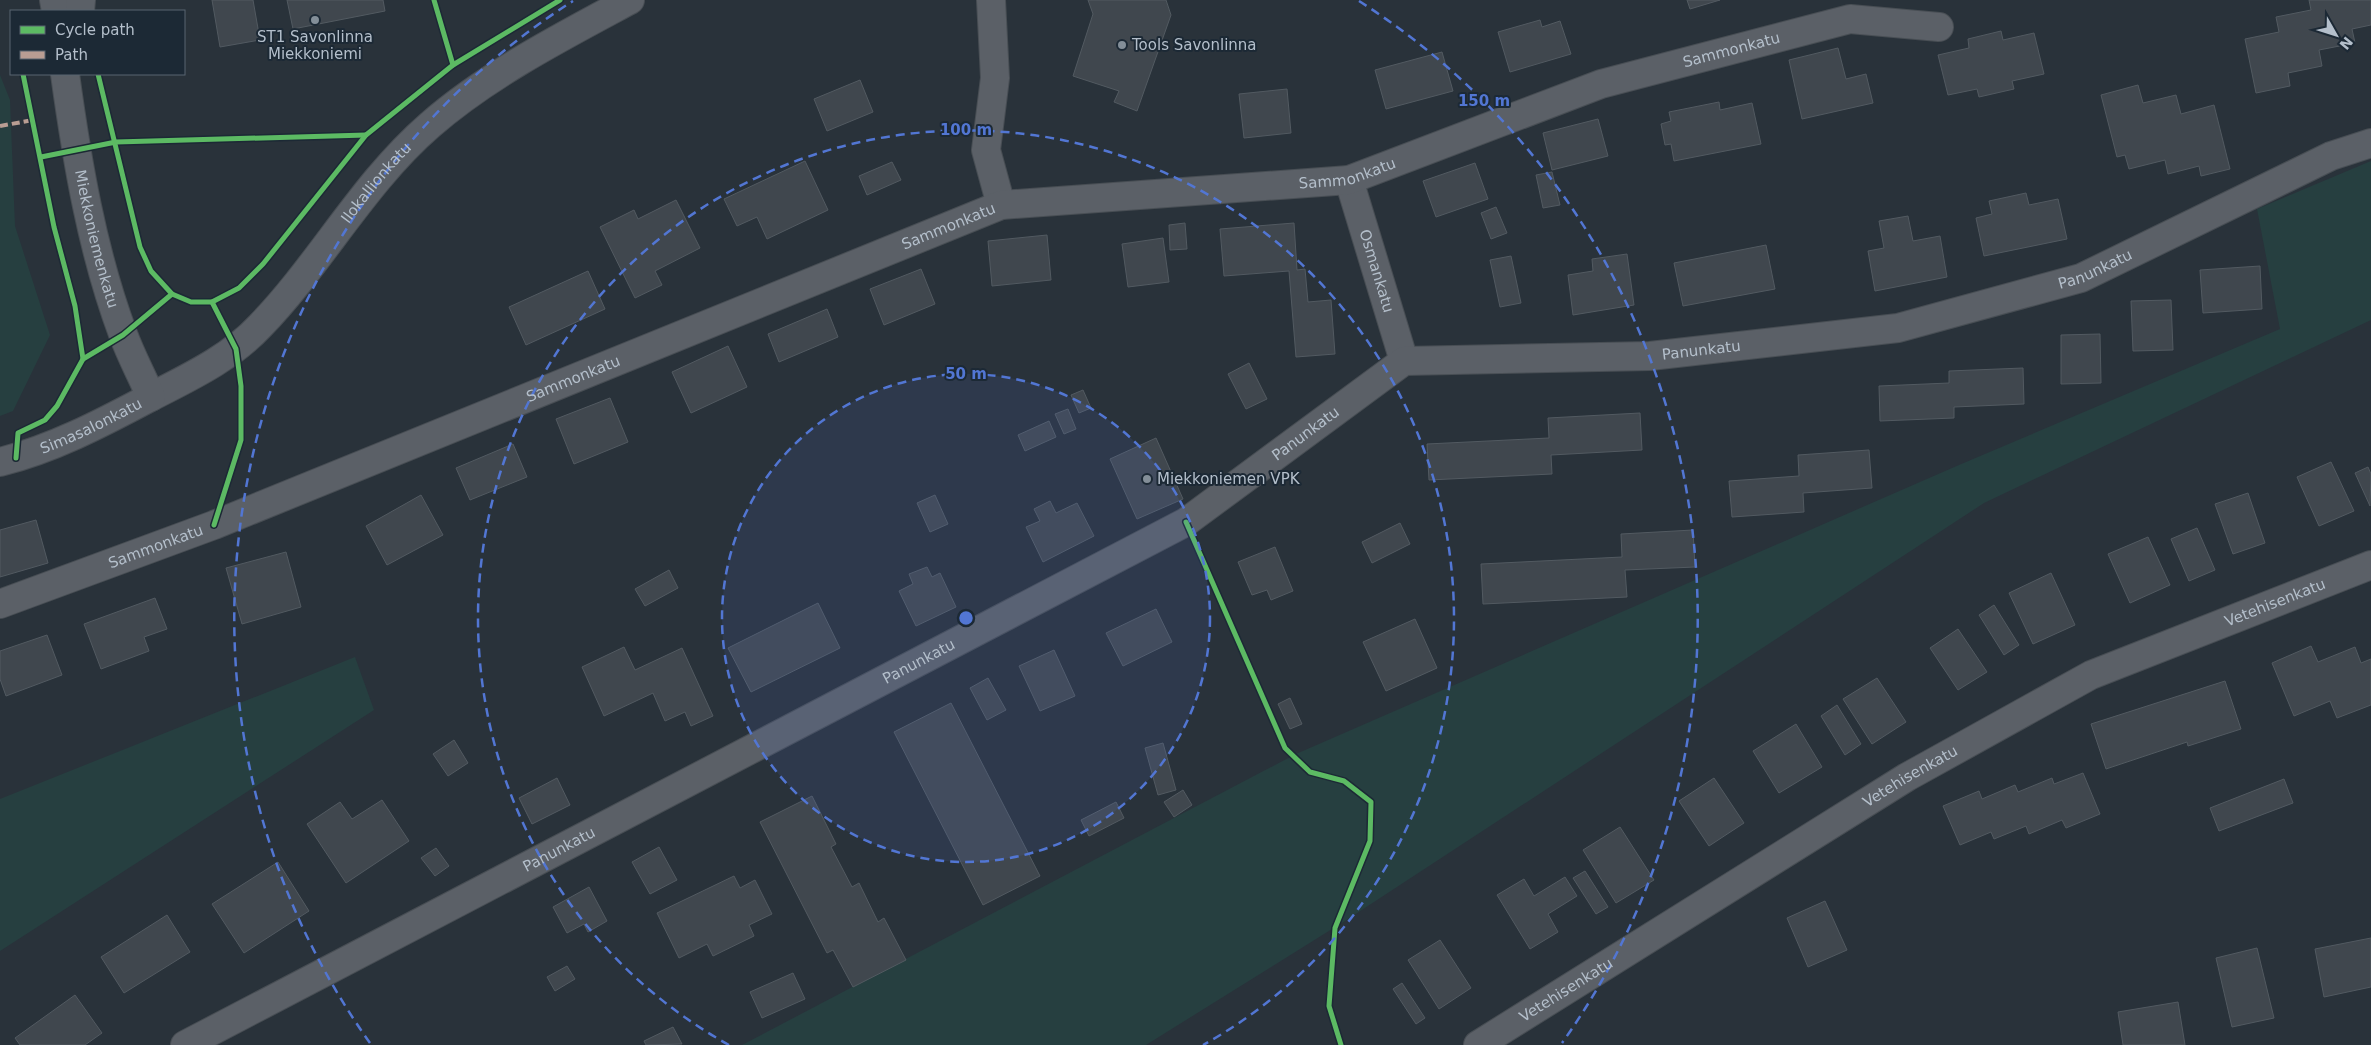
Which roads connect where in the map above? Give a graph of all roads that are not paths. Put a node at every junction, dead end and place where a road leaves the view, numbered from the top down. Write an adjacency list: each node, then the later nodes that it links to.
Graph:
1 (630, 0): 9 (street, Ilokallionkatu)
2 (991, 0): 7 (street)
3 (1939, 26): 6 (street, Sammonkatu)
4 (66, 75): 9 (street, Miekkoniemenkatu)
5 (2371, 143): 8 (street, Panunkatu)
6 (1349, 180): 7 (street, Sammonkatu); 8 (street, Osmankatu)
7 (1001, 205): 12 (street, Sammonkatu)
8 (1404, 361): 13 (street, Panunkatu)
9 (151, 397): 10 (street, Simasalonkatu)
10 (0, 462)
11 (2371, 565): 14 (street, Vetehisenkatu)
12 (0, 604)
13 (185, 1045)
14 (1478, 1045)

